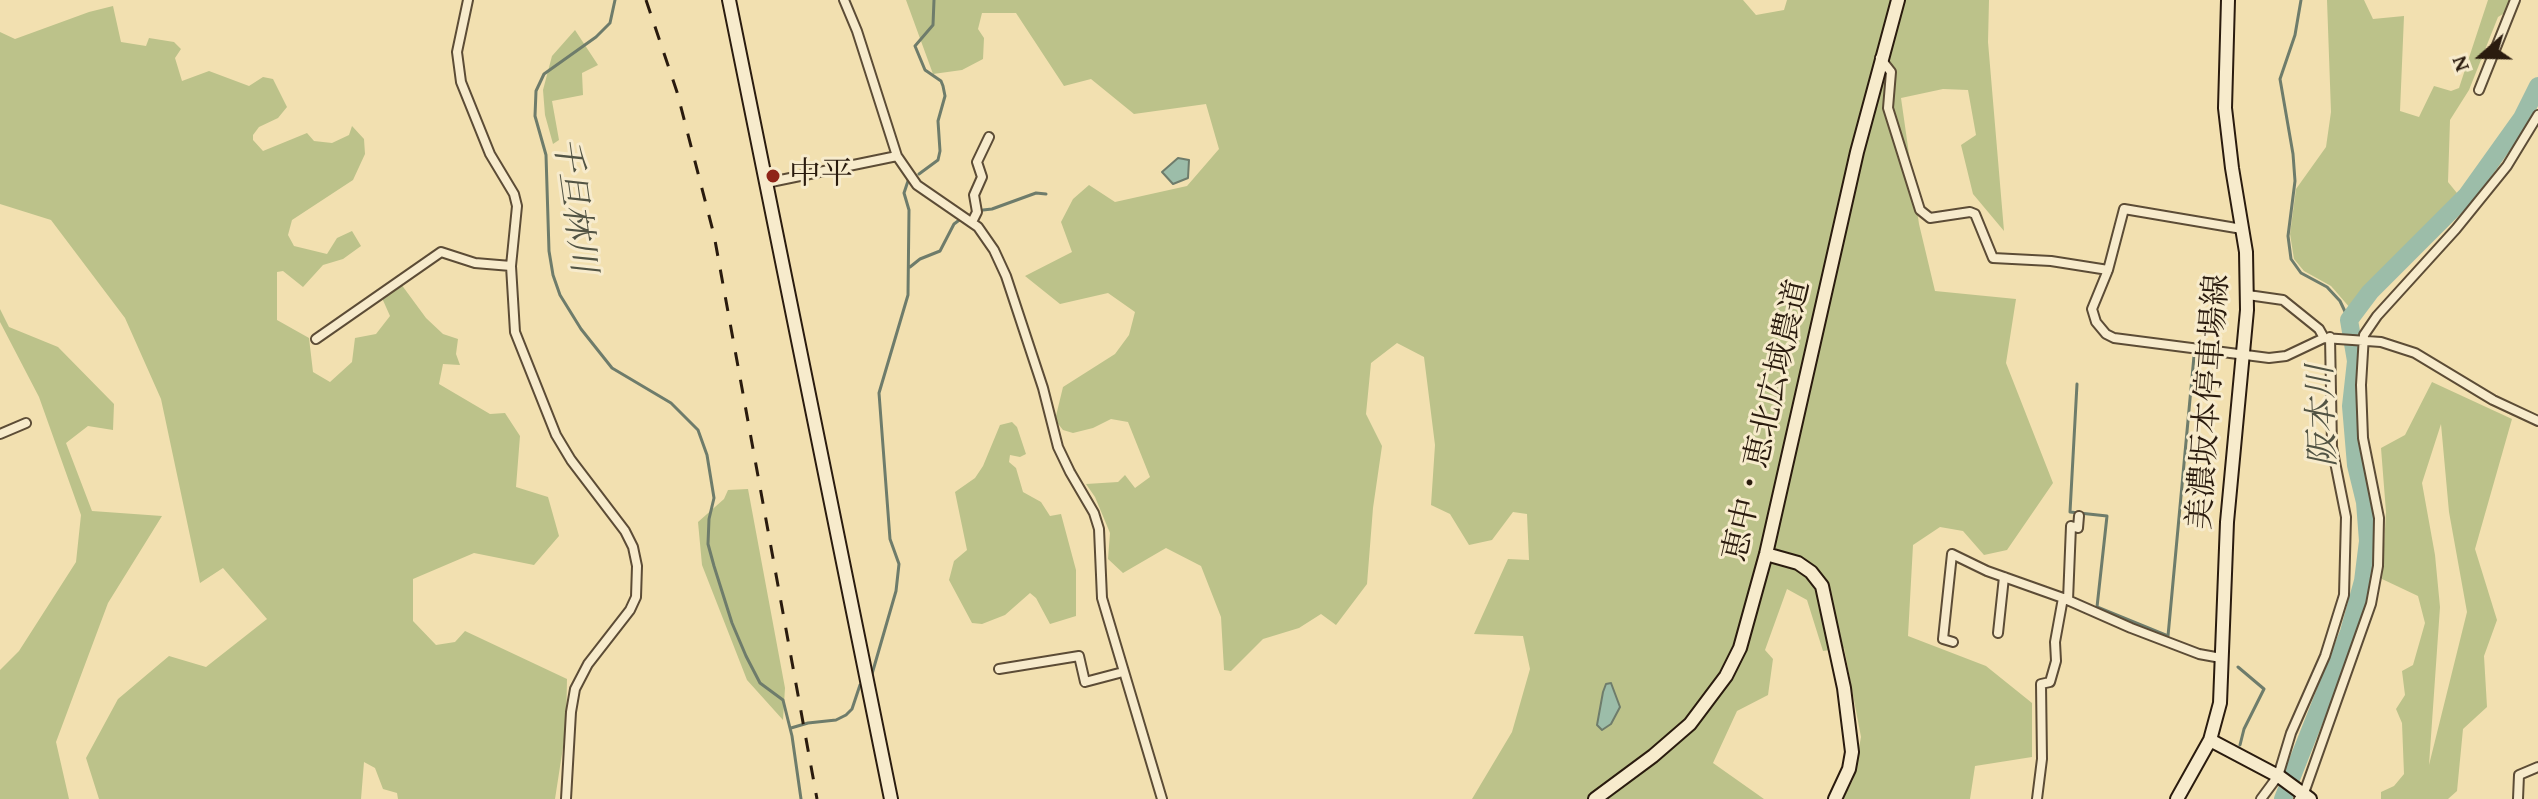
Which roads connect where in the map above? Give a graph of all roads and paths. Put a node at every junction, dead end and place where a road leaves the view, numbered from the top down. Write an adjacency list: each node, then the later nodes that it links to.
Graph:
1 (468, 0): 15 (street)
2 (729, 0): 12 (street)
3 (844, 0): 11 (street)
4 (1898, 0): 7 (street, 恵中・恵北広域農道)
5 (2228, 0): 14 (street, 美濃坂本停車場線)
6 (2515, 0): 8 (street)
7 (1880, 58): 16 (street); 26 (street, 恵中・恵北広域農道)
8 (2479, 90)
9 (2538, 115): 20 (street)
10 (989, 137): 13 (street)
11 (897, 156): 12 (street); 13 (street)
12 (766, 183): 39 (street)
13 (972, 222): 33 (street)
14 (2242, 229): 16 (street); 17 (street, 美濃坂本停車場線)
15 (511, 266): 19 (street); 38 (street)
16 (2108, 270): 21 (street)
17 (2248, 295): 18 (street); 21 (street, 美濃坂本停車場線)
18 (2327, 337): 20 (street); 21 (street); 36 (street)
19 (316, 339)
20 (2364, 339): 22 (street); 37 (street)
21 (2243, 355): 31 (street, 美濃坂本停車場線)
22 (2538, 421)
23 (26, 423): 24 (street)
24 (0, 434)
25 (2079, 516): 28 (street)
26 (1766, 554): 41 (street, 恵中・恵北広域農道); 42 (street)
27 (2004, 577): 28 (street); 29 (street); 30 (street)
28 (2066, 599): 31 (street); 43 (street)
29 (1998, 633)
30 (1953, 642)
31 (2221, 658): 34 (street, 美濃坂本停車場線)
32 (999, 669): 33 (street)
33 (1123, 672): 40 (street)
34 (2210, 740): 36 (street); 44 (street, 美濃坂本停車場線)
35 (2538, 767): 46 (street)
36 (2279, 776): 37 (street); 45 (street)
37 (2303, 795)
38 (566, 799)
39 (891, 799)
40 (1162, 799)
41 (1595, 799)
42 (1835, 799)
43 (2037, 799)
44 (2177, 799)
45 (2261, 799)
46 (2518, 799)

